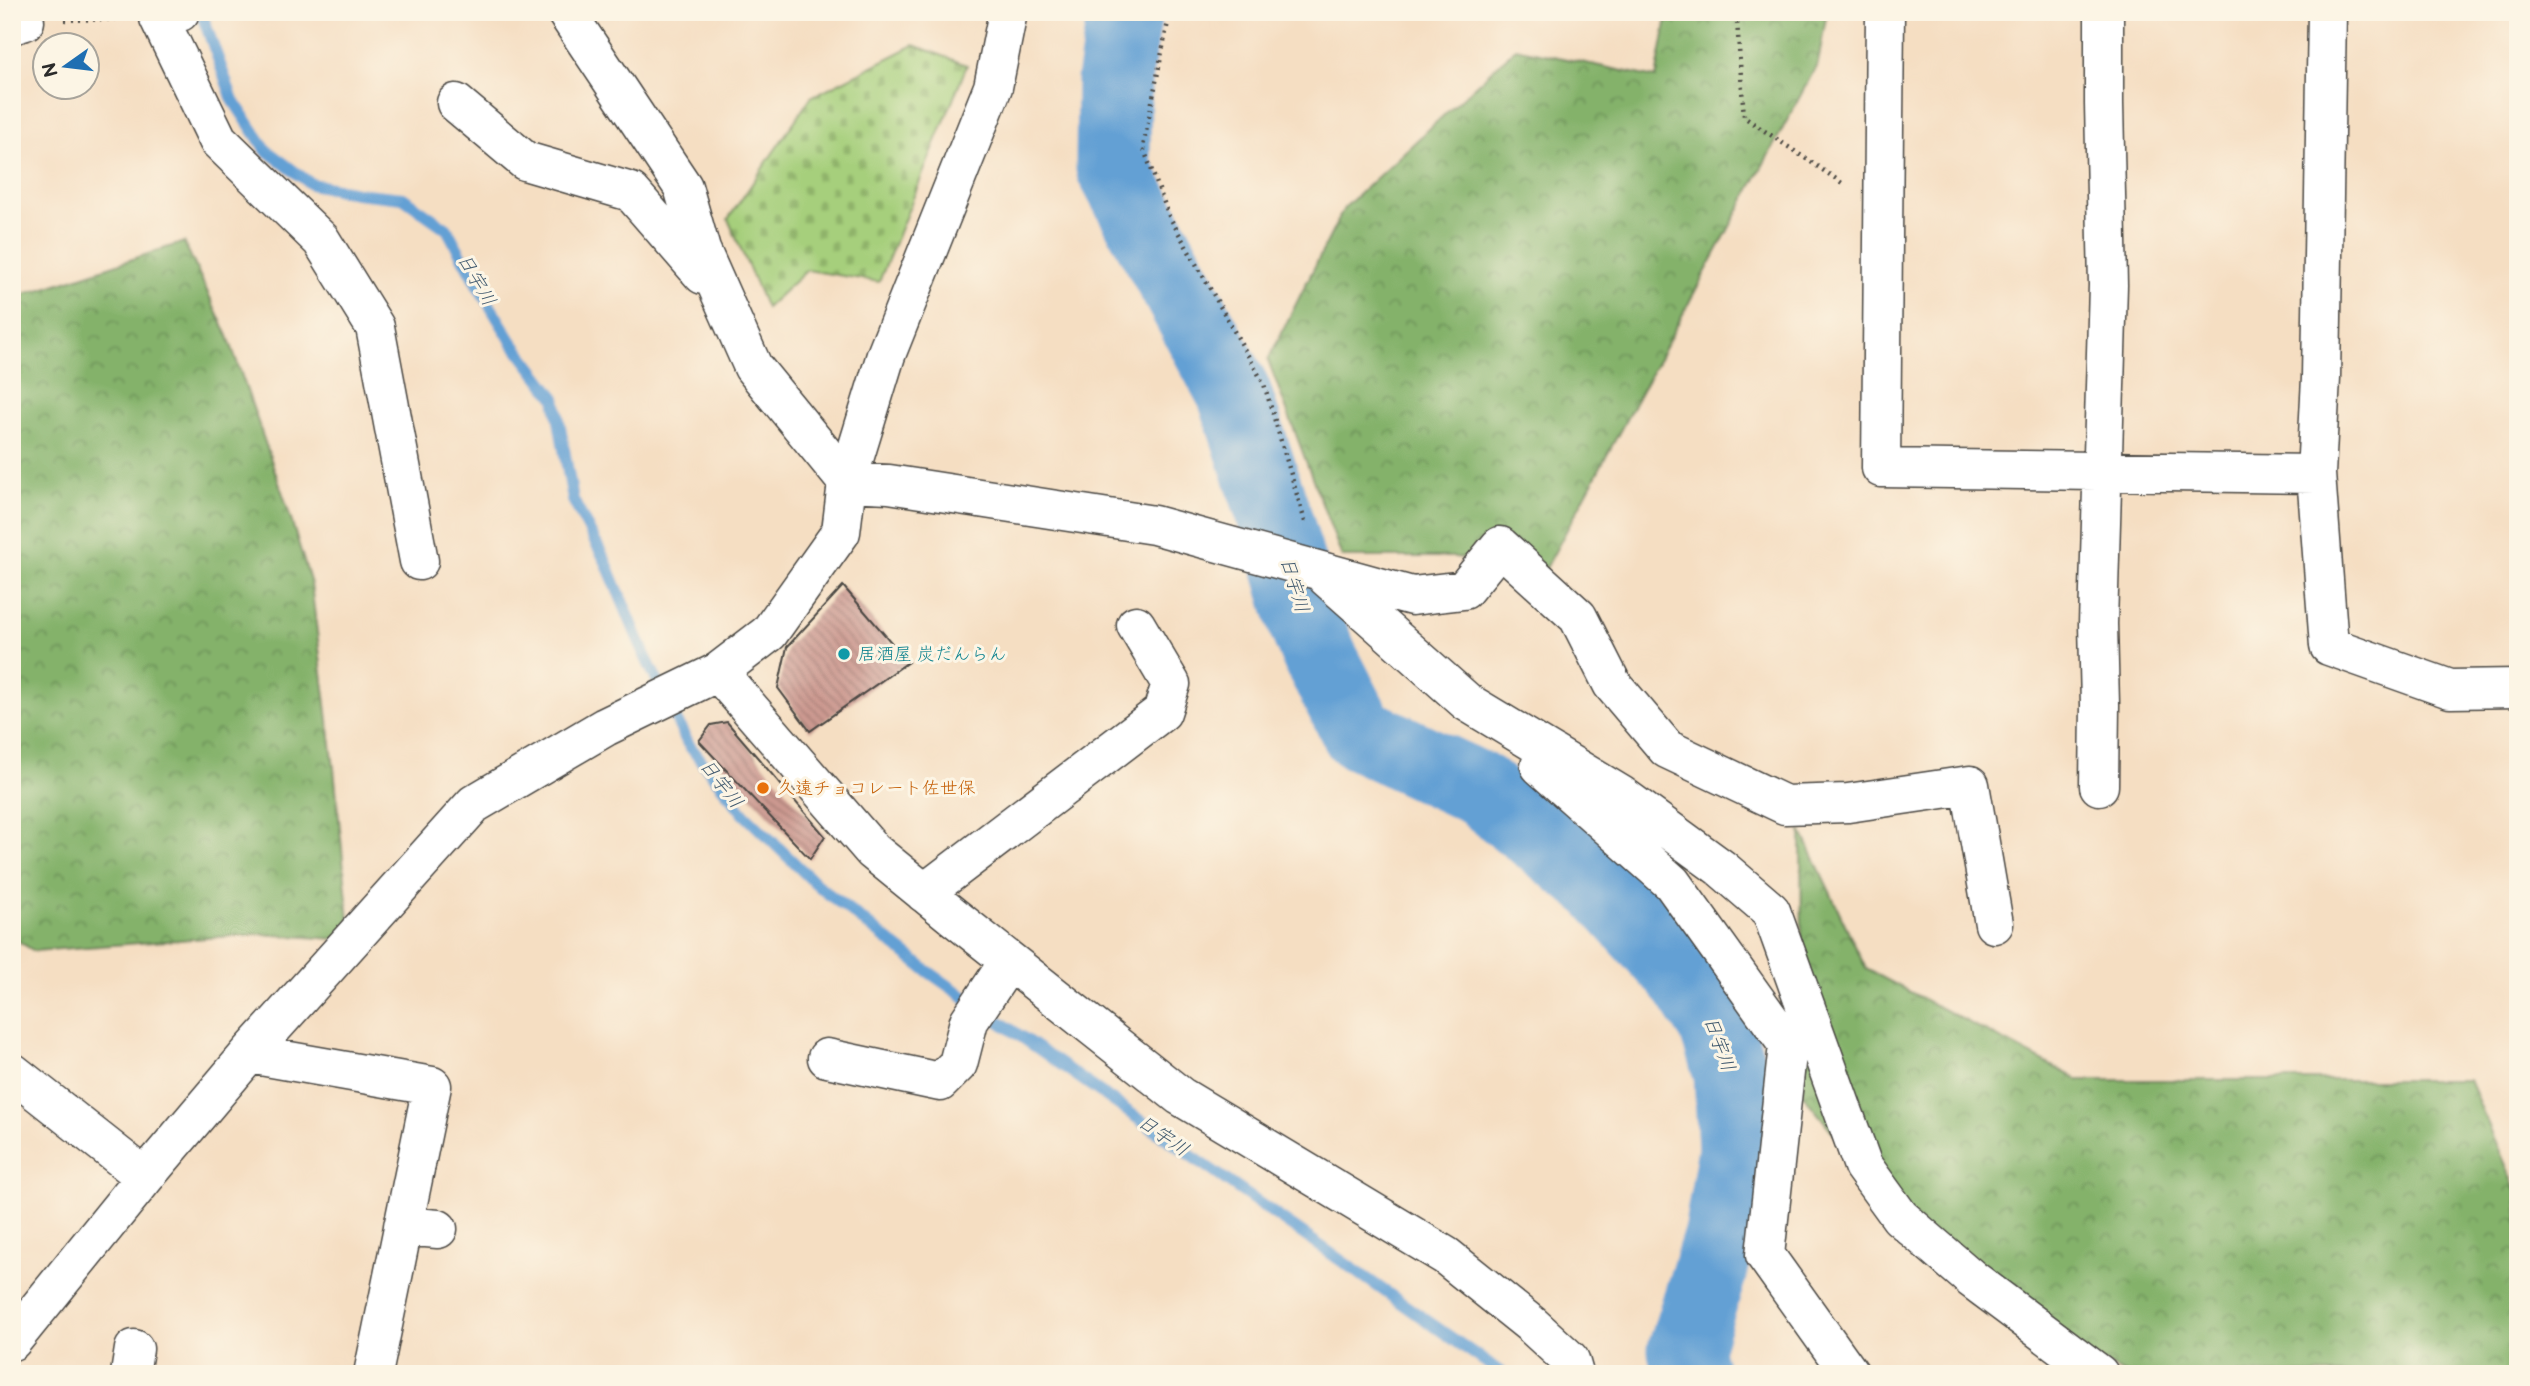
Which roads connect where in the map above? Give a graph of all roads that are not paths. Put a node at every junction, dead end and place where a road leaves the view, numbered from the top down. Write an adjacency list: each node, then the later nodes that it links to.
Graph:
1 (566, 12): 8 (street)
2 (1008, 12): 11 (street)
3 (1885, 12): 9 (street)
4 (2105, 12): 9 (street)
5 (2328, 12): 10 (street)
6 (169, 15): 12 (street)
7 (456, 103): 8 (street)
8 (723, 298): 11 (street)
9 (2103, 471): 10 (street); 18 (street)
10 (2316, 474): 16 (street)
11 (847, 482): 13 (street); 15 (street)
12 (419, 561)
13 (1320, 573): 17 (street); 20 (street)
14 (1136, 625): 19 (street)
15 (705, 678): 19 (street); 22 (street)
16 (2518, 688)
17 (1466, 702): 29 (street); 30 (street)
18 (2099, 786)
19 (924, 893): 21 (street)
20 (1994, 924)
21 (1002, 972): 23 (street); 28 (street)
22 (249, 1054): 25 (street); 27 (street)
23 (827, 1058)
24 (12, 1072): 25 (street)
25 (145, 1177): 26 (street)
26 (12, 1341)
27 (378, 1373)
28 (1574, 1374)
29 (1850, 1374)
30 (2099, 1374)

